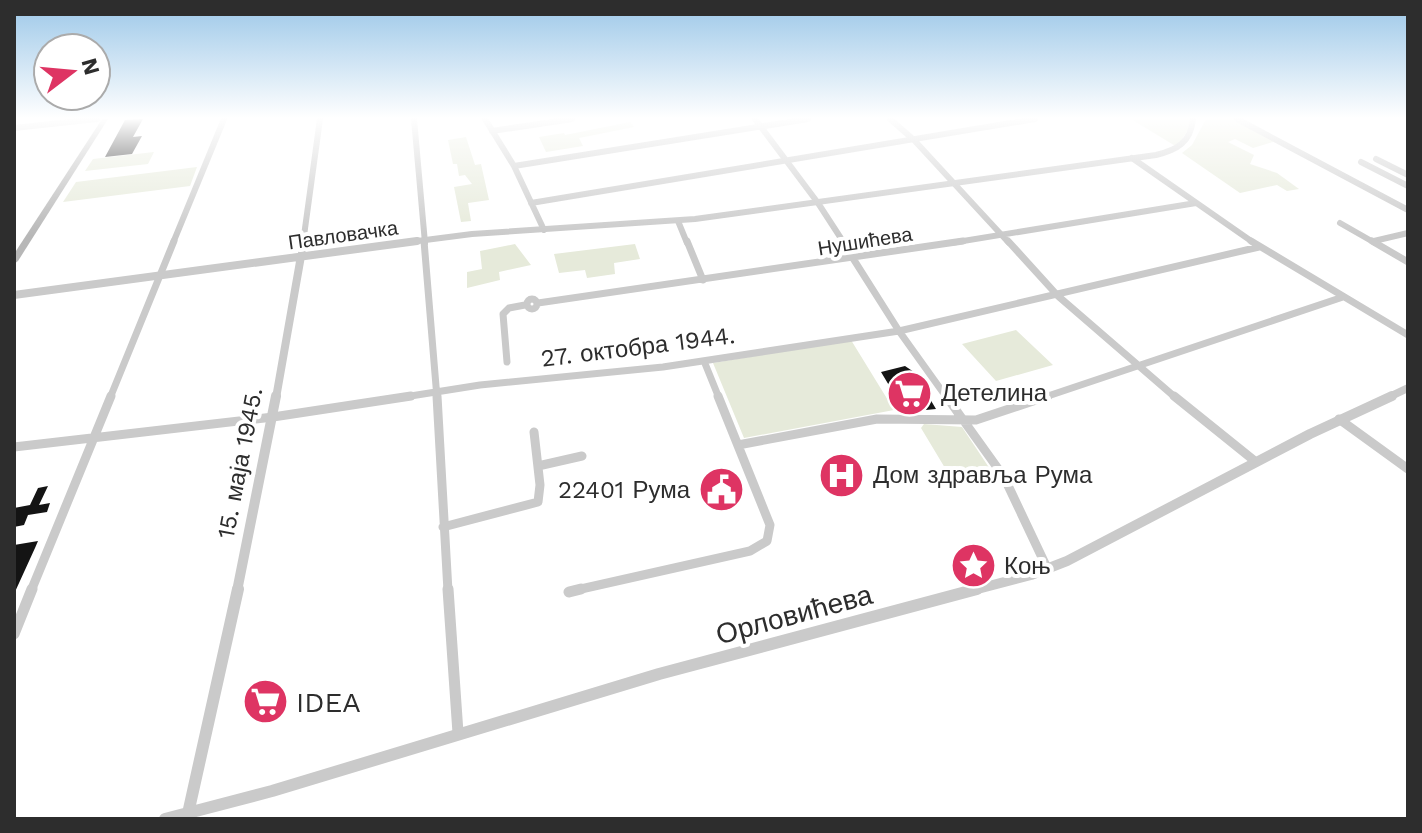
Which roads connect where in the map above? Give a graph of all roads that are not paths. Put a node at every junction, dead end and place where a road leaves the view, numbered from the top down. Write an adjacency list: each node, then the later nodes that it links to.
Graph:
1 (80, 158): 32 (main road)
2 (208, 158): 34 (street)
3 (316, 158): 30 (street, 15. маја 1945.)
4 (417, 158): 27 (street)
5 (509, 158): 14 (street)
6 (559, 158): 14 (street)
7 (800, 158): 12 (street)
8 (930, 158): 16 (street)
9 (1132, 158): 16 (street, Павловачка); 20 (street)
10 (1310, 158): 21 (street)
11 (1376, 159): 15 (street)
12 (786, 160): 18 (street); 19 (street)
13 (1361, 162): 17 (street)
14 (514, 166): 18 (street)
15 (1408, 175)
16 (953, 183): 19 (street, Павловачка); 26 (street)
17 (1408, 186)
18 (531, 203): 24 (street)
19 (818, 203): 22 (street, Павловачка); 31 (street)
20 (1196, 203): 26 (street, Нушићева); 29 (street)
21 (1408, 210)
22 (678, 221): 24 (street, Павловачка); 35 (street)
23 (1340, 223): 28 (street)
24 (544, 230): 27 (street, Павловачка)
25 (1408, 233): 28 (street)
26 (1001, 236): 31 (street, Нушићева); 37 (street)
27 (423, 240): 30 (street, Павловачка); 45 (street)
28 (1374, 242): 33 (street)
29 (1259, 247): 37 (street, 27. октобра 1944.); 38 (street)
30 (301, 256): 34 (street, Павловачка); 46 (street, 15. маја 1945.)
31 (855, 259): 35 (street, Нушићева); 39 (street)
32 (14, 261)
33 (1408, 262)
34 (160, 275): 36 (street, Павловачка); 50 (street)
35 (703, 280): 42 (street, Нушићева)
36 (14, 295)
37 (1058, 296): 39 (street, 27. октобра 1944.); 43 (street)
38 (1343, 297): 40 (street); 43 (street)
39 (899, 331): 41 (street, 27. октобра 1944.); 48 (street)
40 (1408, 335)
41 (704, 361): 45 (street, 27. октобра 1944.); 51 (street)
42 (507, 362)
43 (1137, 366): 48 (street); 54 (street)
44 (1408, 388): 47 (street, Орловићева)
45 (437, 390): 46 (street, 27. октобра 1944.); 57 (street)
46 (273, 417): 50 (street, 27. октобра 1944.); 62 (street, 15. маја 1945.)
47 (1339, 419): 54 (street, Орловићева); 56 (street)
48 (964, 422): 51 (street); 58 (street)
49 (534, 432): 55 (street)
50 (96, 437): 52 (street, 27. октобра 1944.); 60 (street)
51 (738, 445): 59 (street)
52 (14, 447)
53 (582, 456): 55 (street)
54 (1256, 462): 58 (street, Орловићева)
55 (538, 466): 57 (street)
56 (1408, 469)
57 (443, 527): 61 (street)
58 (1048, 570): 61 (street, Орловићева)
59 (569, 592)
60 (14, 634)
61 (458, 733): 62 (street, Орловићева)
62 (188, 816): 63 (street, Орловићева)
63 (165, 819)

